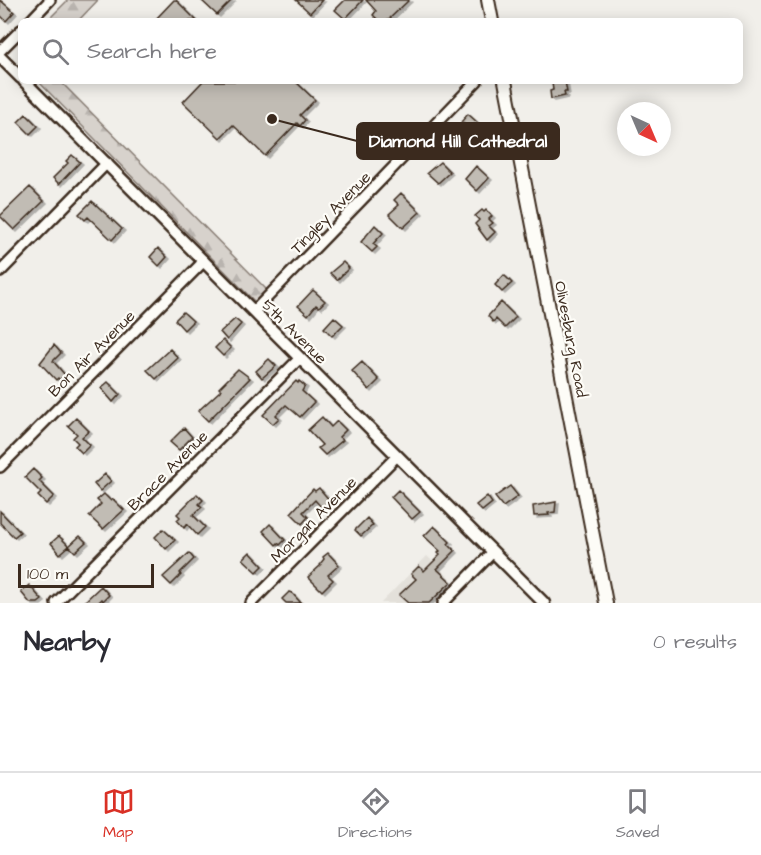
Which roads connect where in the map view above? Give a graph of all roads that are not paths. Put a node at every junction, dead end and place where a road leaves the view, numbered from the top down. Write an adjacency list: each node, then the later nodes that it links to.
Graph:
1 (50, 0): 3 (street)
2 (488, 0): 4 (main road)
3 (33, 18)
4 (491, 18)
5 (18, 33): 6 (street)
6 (0, 51)
7 (0, 57): 8 (street)
8 (18, 75)
9 (27, 84): 12 (street, 5th Avenue)
10 (474, 84): 15 (street, Tingley Avenue)
11 (506, 84): 24 (main road, Olivesburg Road)
12 (107, 163): 13 (street, 5th Avenue); 14 (street)
13 (204, 261): 15 (street, 5th Avenue); 18 (street, Bon Air Avenue)
14 (0, 272)
15 (254, 311): 16 (street, 5th Avenue)
16 (300, 358): 17 (street, 5th Avenue); 20 (street, Brace Avenue)
17 (397, 456): 19 (street, 5th Avenue); 21 (street, Morgan Avenue)
18 (0, 467)
19 (493, 552): 22 (street); 23 (street, 5th Avenue)
20 (56, 603)
21 (250, 603)
22 (444, 603)
23 (544, 603)
24 (606, 603)

